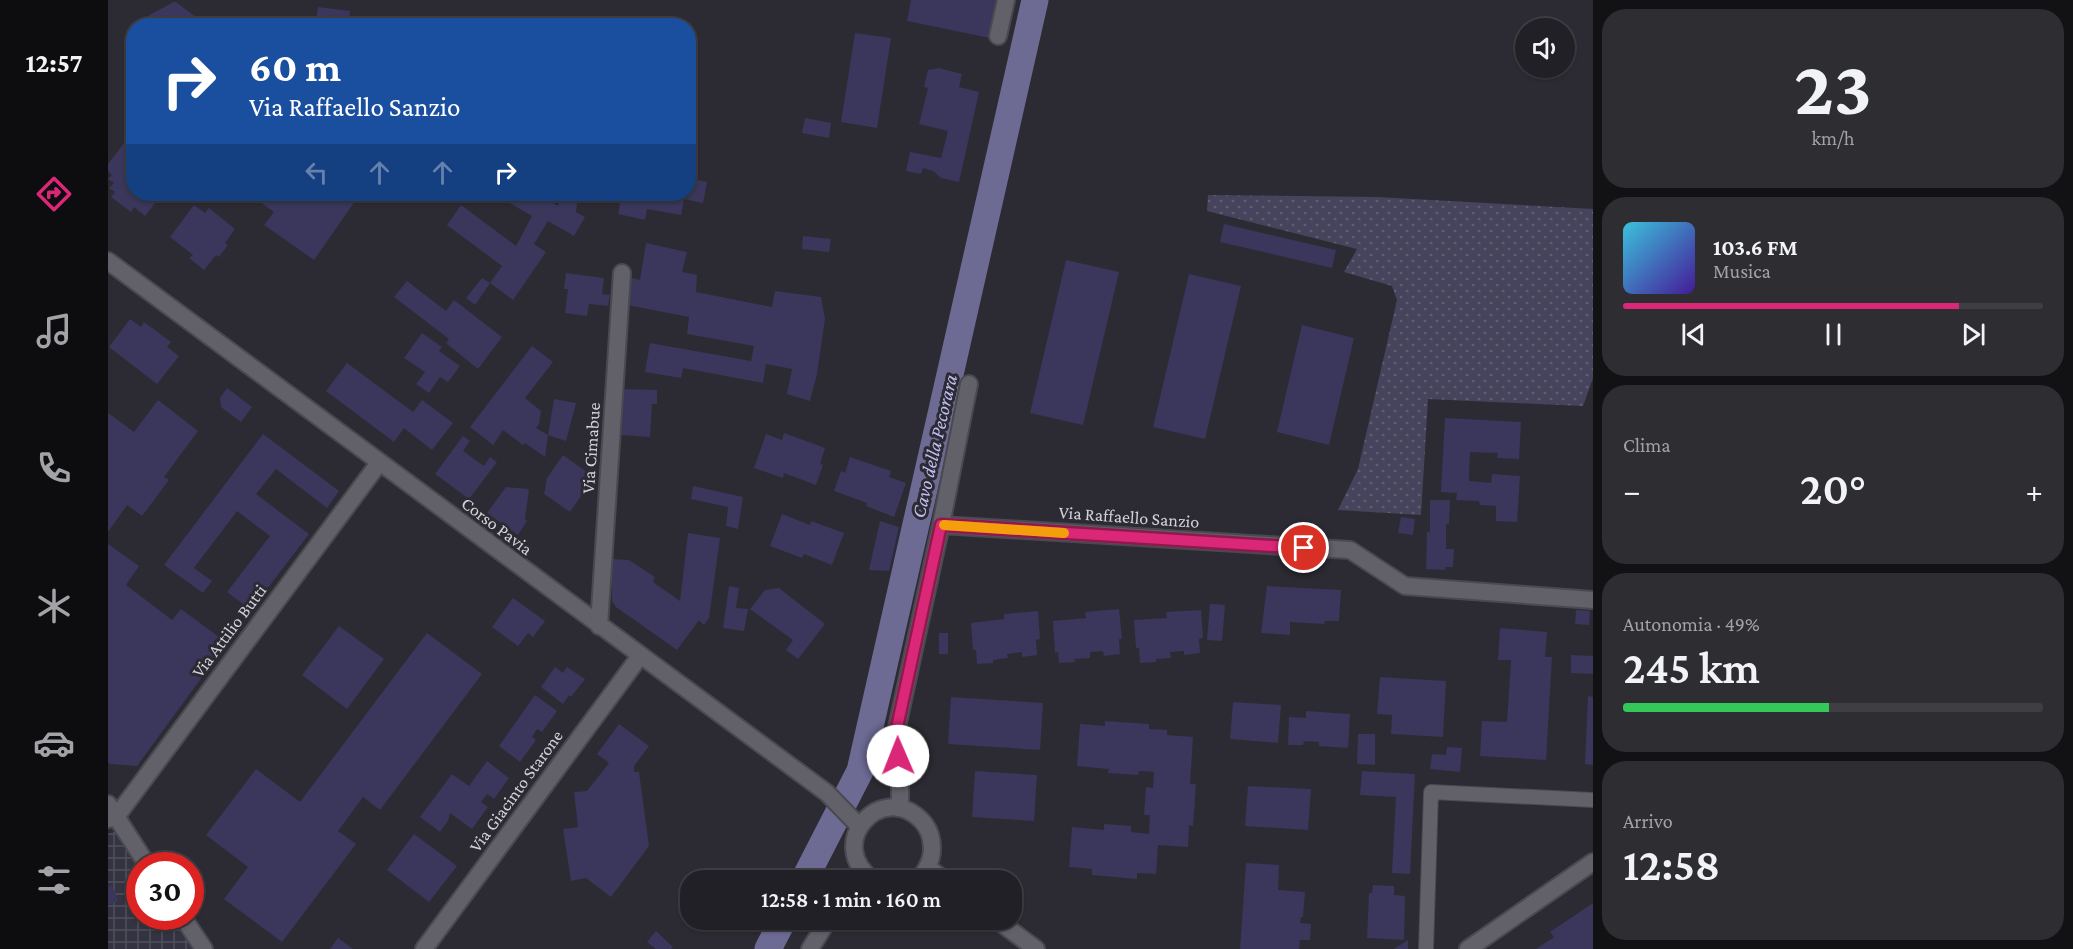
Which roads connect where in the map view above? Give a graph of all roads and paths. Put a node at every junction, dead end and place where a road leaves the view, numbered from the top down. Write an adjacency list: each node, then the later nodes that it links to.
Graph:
1 (1006, 0): 2 (street)
2 (998, 36)
3 (108, 261): 6 (street, Corso Pavia)
4 (622, 273): 9 (street, Via Cimabue)
5 (969, 384): 7 (street)
6 (379, 463): 9 (street, Corso Pavia); 13 (street, Via Attilio Butti)
7 (941, 525): 8 (street, Via Raffaello Sanzio); 12 (street)
8 (1593, 600)
9 (599, 626): 10 (street, Corso Pavia)
10 (640, 656): 14 (street, Corso Pavia); 25 (street, Via Giacinto Starone)
11 (1593, 800): 28 (lane)
12 (900, 808): 14 (street); 17 (street)
13 (111, 813): 15 (street)
14 (858, 825): 18 (street)
15 (138, 852)
16 (1593, 862): 29 (street)
17 (927, 867): 19 (street); 20 (street)
18 (860, 870)
19 (925, 870)
20 (931, 870)
21 (191, 930): 24 (street)
22 (822, 930): 26 (street)
23 (1010, 930): 27 (street)
24 (204, 949)
25 (424, 949)
26 (810, 949)
27 (1036, 949)
28 (1426, 949)
29 (1468, 949)

